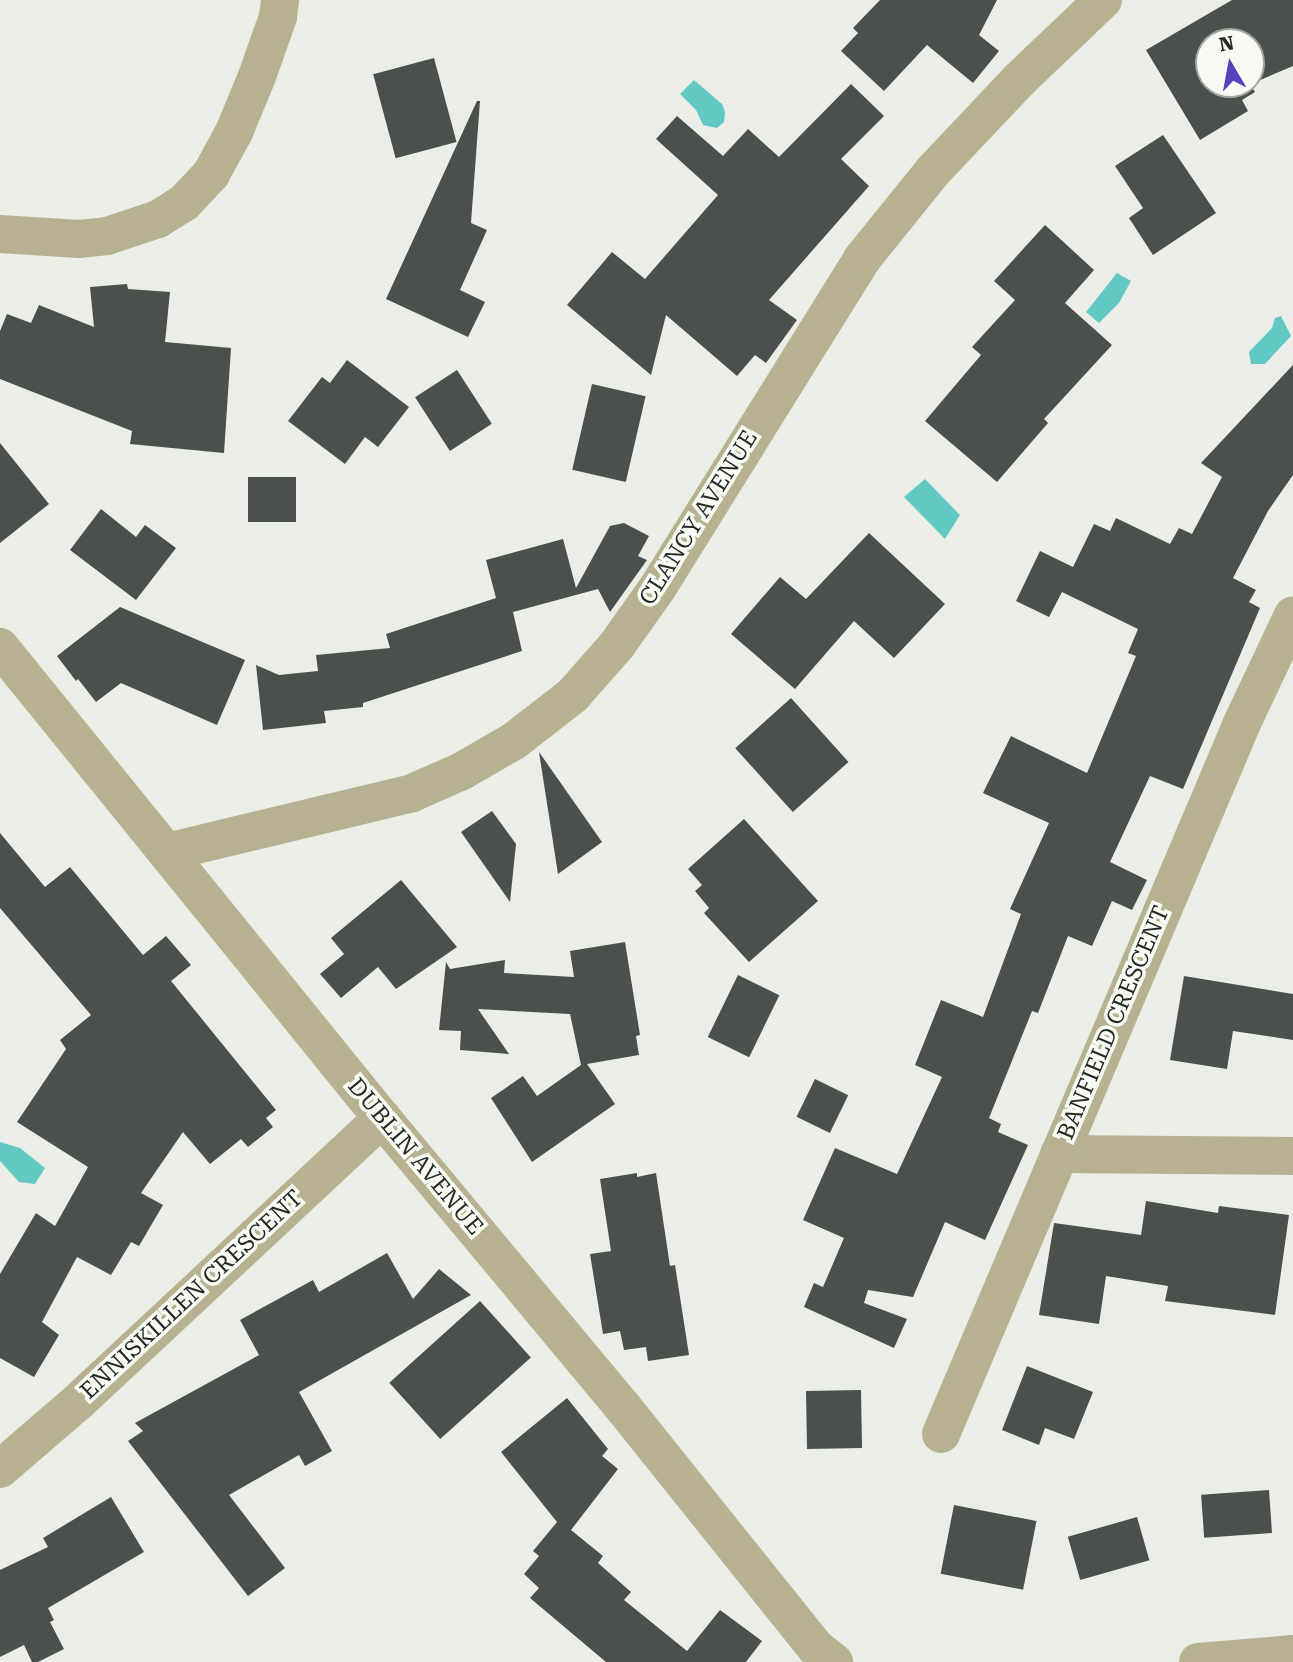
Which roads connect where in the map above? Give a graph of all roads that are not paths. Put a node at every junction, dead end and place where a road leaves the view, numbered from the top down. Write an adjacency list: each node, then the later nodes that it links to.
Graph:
1 (280, 0): 3 (street)
2 (1103, 0): 7 (street, CLANCY AVENUE)
3 (0, 234)
4 (1293, 615): 6 (street, BANFIELD CRESCENT)
5 (0, 647): 7 (street, DUBLIN AVENUE)
6 (1281, 670): 9 (street, BANFIELD CRESCENT)
7 (167, 852): 8 (street, DUBLIN AVENUE)
8 (382, 1118): 12 (street, ENNISKILLEN CRESCENT); 14 (street, DUBLIN AVENUE)
9 (1059, 1154): 10 (street); 11 (street, BANFIELD CRESCENT)
10 (1293, 1156)
11 (941, 1434)
12 (0, 1469)
13 (1293, 1654): 15 (street)
14 (834, 1662)
15 (1198, 1662)

